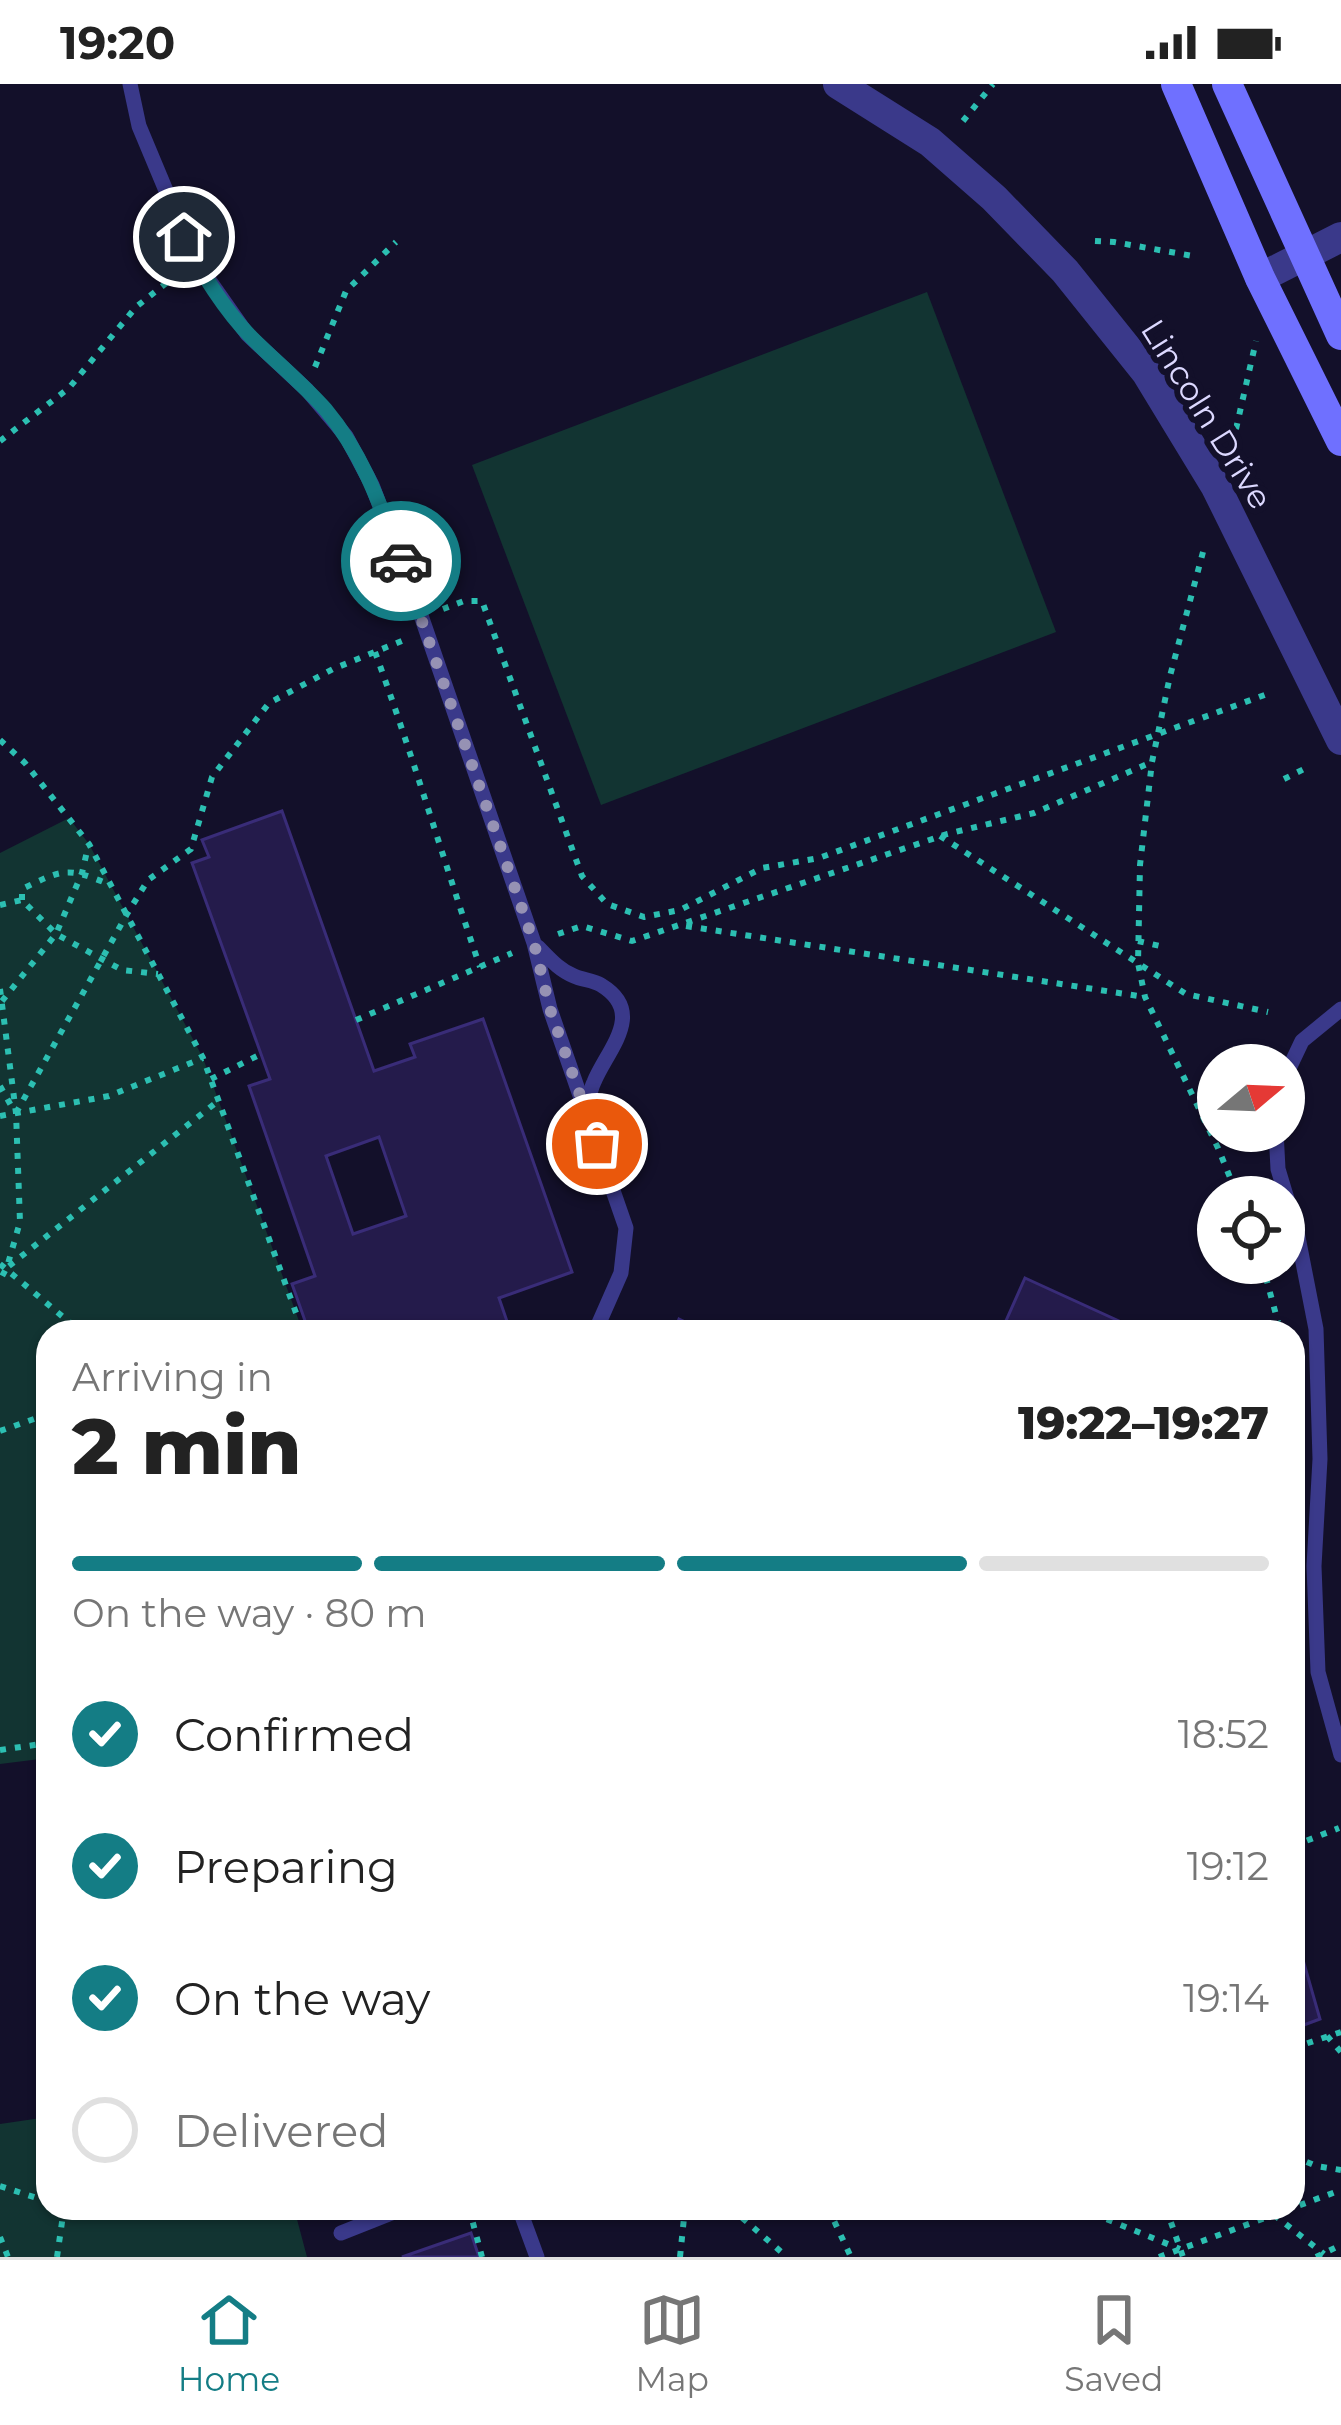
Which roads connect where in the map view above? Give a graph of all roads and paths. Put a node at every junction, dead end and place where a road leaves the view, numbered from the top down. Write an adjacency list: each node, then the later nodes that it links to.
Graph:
1 (130, 84): 12 (lane)
2 (838, 84): 27 (street, Lincoln Drive)
3 (993, 84): 6 (path)
4 (1176, 84): 13 (main road)
5 (1227, 84): 10 (main road)
6 (963, 121)
7 (1341, 237): 10 (street)
8 (1095, 241): 11 (path)
9 (396, 242): 16 (path)
10 (1304, 255): 13 (street); 14 (main road)
11 (1193, 256)
12 (195, 260): 16 (lane); 18 (path)
13 (1260, 278): 19 (main road)
14 (1341, 335)
15 (1257, 337): 17 (path)
16 (307, 390): 22 (lane)
17 (1236, 429)
18 (2, 441): 20 (path)
19 (1341, 441)
20 (0, 453)
21 (1203, 552): 25 (path)
22 (424, 624): 23 (path); 25 (path); 41 (lane)
23 (375, 652): 37 (path); 45 (path)
24 (1270, 693): 25 (path)
25 (1158, 732): 28 (path)
26 (0, 740): 32 (path)
27 (1341, 740)
28 (1152, 762): 31 (path); 40 (path)
29 (1304, 769): 30 (path)
30 (1284, 778)
31 (940, 836): 38 (path); 44 (path)
32 (89, 844): 33 (path); 34 (path)
33 (82, 873): 34 (path); 35 (path); 39 (path)
34 (112, 886): 37 (path)
35 (22, 901): 36 (path); 39 (path)
36 (0, 905)
37 (127, 914): 43 (path); 46 (path)
38 (682, 926): 41 (path); 48 (path)
39 (56, 934): 43 (path); 49 (path)
40 (1138, 941): 42 (path); 44 (path)
41 (534, 943): 45 (path); 59 (lane); 59 (lane)
42 (1160, 946)
43 (102, 959): 46 (path); 60 (path)
44 (1138, 963): 48 (path); 51 (path)
45 (480, 967): 52 (path)
46 (158, 974): 55 (path)
47 (0, 989): 49 (path)
48 (1145, 997): 63 (path)
49 (1, 1002): 60 (path)
50 (1341, 1009): 53 (lane)
51 (1268, 1012)
52 (356, 1020)
53 (1301, 1044)
54 (261, 1054): 56 (path)
55 (203, 1058): 56 (path); 60 (path)
56 (210, 1079): 58 (path)
57 (0, 1086): 60 (path)
58 (218, 1101): 64 (path); 68 (path)
59 (585, 1112): 69 (lane)
60 (16, 1113): 61 (path); 64 (path)
61 (0, 1116)
62 (1277, 1152): 75 (lane)
63 (1229, 1176)
64 (3, 1266): 65 (path); 67 (path)
65 (0, 1280)
66 (1268, 1284): 70 (path)
67 (67, 1320)
68 (299, 1320)
69 (602, 1320)
70 (1277, 1320)
71 (36, 1418): 72 (path)
72 (0, 1431)
73 (36, 1745): 74 (path)
74 (0, 1750)
75 (1341, 1755)
76 (1339, 1828): 77 (path)
77 (1305, 1841)
78 (1341, 2032): 79 (path)
79 (1328, 2036): 80 (path); 81 (path)
80 (1305, 2044)
81 (1341, 2052)
82 (1305, 2161): 83 (path)
83 (1341, 2170)
84 (0, 2186): 86 (path)
85 (1341, 2191): 87 (path)
86 (36, 2198)
87 (1305, 2204)
88 (62, 2220): 105 (path)
89 (375, 2220): 99 (lane)
90 (472, 2220): 106 (path)
91 (523, 2220): 107 (lane)
92 (684, 2220): 108 (path)
93 (745, 2220): 109 (path)
94 (834, 2220): 110 (path)
95 (1105, 2220): 102 (path)
96 (1170, 2220): 102 (path)
97 (1262, 2220): 102 (path)
98 (1280, 2220): 103 (path)
99 (341, 2234)
100 (0, 2237): 104 (path)
101 (1341, 2245): 103 (path)
102 (1181, 2253): 111 (path)
103 (1320, 2255)
104 (8, 2257)
105 (57, 2257)
106 (482, 2257)
107 (536, 2257)
108 (680, 2257)
109 (787, 2257)
110 (851, 2257)
111 (1159, 2257)

